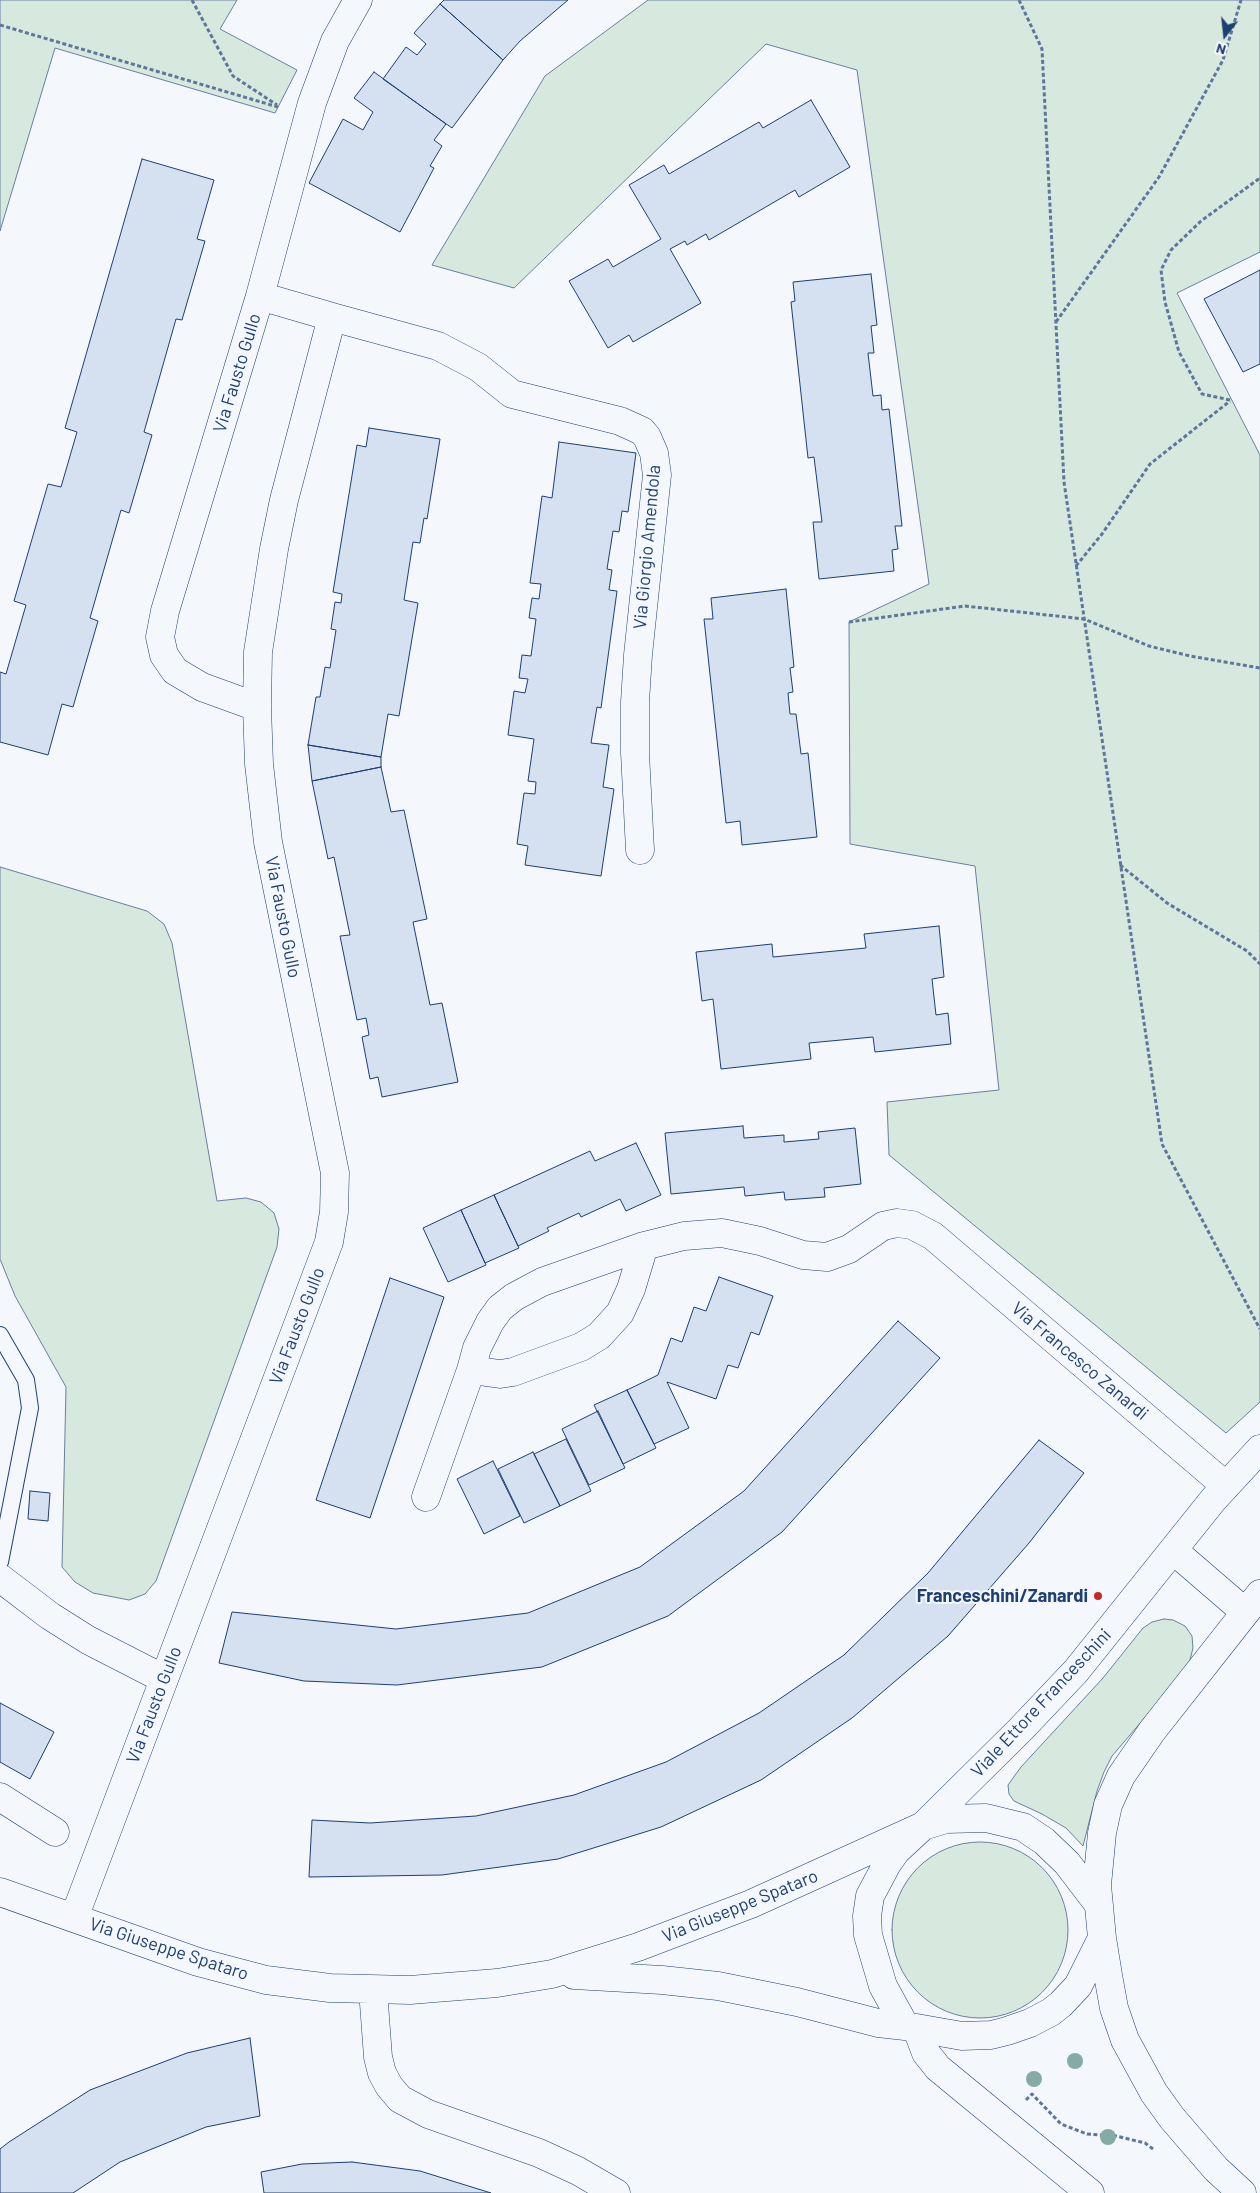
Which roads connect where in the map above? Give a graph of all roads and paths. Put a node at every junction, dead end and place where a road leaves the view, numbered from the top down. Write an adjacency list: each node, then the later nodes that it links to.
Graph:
1 (192, 0): 5 (path)
2 (358, 0): 7 (street)
3 (1019, 0): 9 (path)
4 (1241, 0): 9 (path)
5 (0, 25)
6 (1260, 178): 10 (path)
7 (260, 296): 8 (street, Via Fausto Gullo); 14 (street, Via Fausto Gullo)
8 (332, 317): 14 (street, Via Fausto Gullo); 15 (street, Via Giorgio Amendola)
9 (1056, 322): 10 (path)
10 (1076, 566): 11 (path)
11 (1084, 619): 12 (path); 13 (path); 16 (path)
12 (849, 622)
13 (1260, 668)
14 (257, 707): 29 (street, Via Fausto Gullo)
15 (640, 850)
16 (1120, 865): 17 (path); 19 (path)
17 (1260, 964)
18 (644, 1246): 21 (street, Via Francesco Zanardi); 21 (street); 23 (street, Via Francesco Zanardi)
19 (1260, 1329)
20 (0, 1335): 26 (lane)
21 (471, 1370): 24 (street, Via Francesco Zanardi)
22 (1260, 1449): 23 (street, Viale Ettore Franceschini)
23 (1226, 1486): 25 (street, Viale Ettore Franceschini)
24 (426, 1497)
25 (1172, 1550): 28 (street); 31 (street, Viale Ettore Franceschini)
26 (0, 1562)
27 (0, 1578): 29 (street)
28 (1252, 1603): 34 (street)
29 (164, 1679): 35 (street, Via Fausto Gullo)
30 (0, 1797): 32 (street)
31 (923, 1826): 34 (street); 37 (street, Via Giuseppe Spataro); 39 (street, Viale Ettore Franceschini)
32 (55, 1832)
33 (0, 1892): 35 (street, Via Giuseppe Spataro)
34 (1099, 1905): 36 (street)
35 (74, 1918): 38 (street, Via Giuseppe Spataro)
36 (1102, 1938): 39 (street, Via Giuseppe Spataro); 44 (street)
37 (552, 1974): 38 (street, Via Giuseppe Spataro); 39 (street, Via Giuseppe Spataro)
38 (373, 1990): 42 (street)
39 (911, 2028): 40 (street, Viale Ettore Franceschini)
40 (1005, 2122): 41 (path); 43 (street, Viale Ettore Franceschini)
41 (1158, 2152)
42 (616, 2193)
43 (1090, 2193)
44 (1242, 2193)

